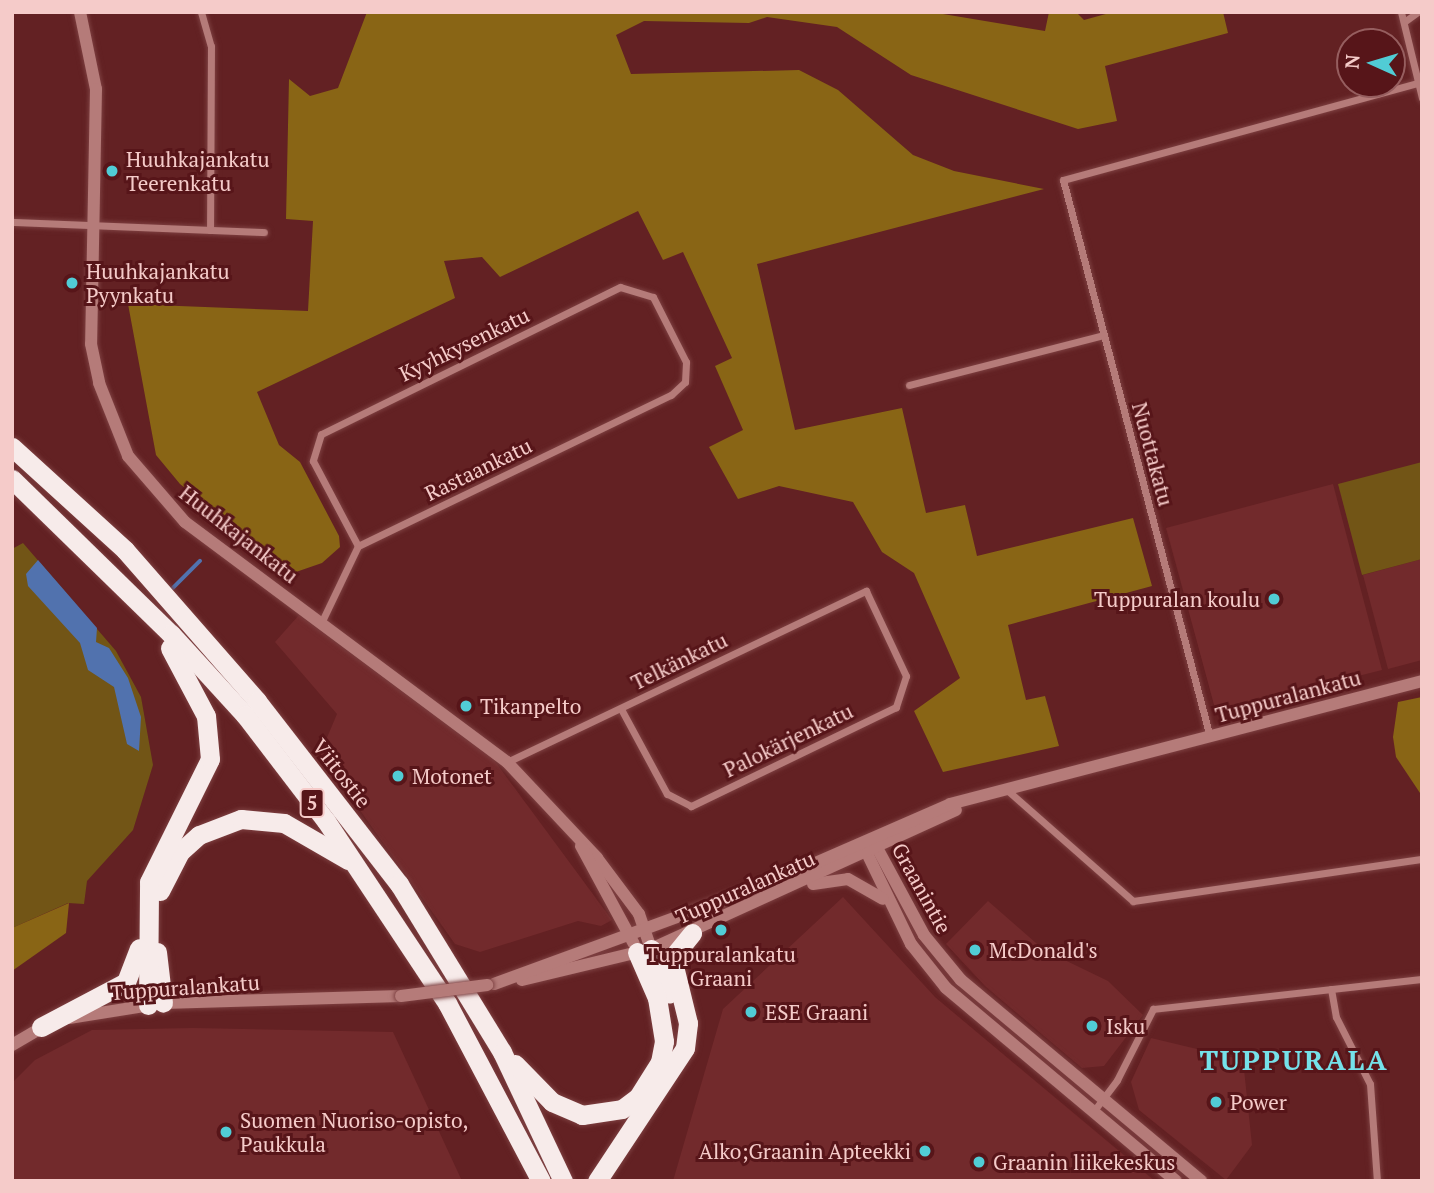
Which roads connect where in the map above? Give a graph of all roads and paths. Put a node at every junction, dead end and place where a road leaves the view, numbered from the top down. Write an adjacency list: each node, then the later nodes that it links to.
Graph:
1 (80, 12): 9 (street, Huuhkajankatu)
2 (201, 12): 10 (street)
3 (1401, 12): 5 (street)
4 (1418, 12): 5 (street)
5 (1404, 22): 6 (street)
6 (1420, 82): 7 (street); 12 (street, Nuottakatu)
7 (1422, 98)
8 (12, 222): 9 (street)
9 (91, 225): 10 (street); 20 (street, Huuhkajankatu)
10 (210, 230): 11 (street)
11 (264, 232)
12 (1104, 335): 14 (street); 23 (street, Nuottakatu)
13 (685, 382): 17 (street, Rastaankatu); 17 (street, Kyyhkysenkatu)
14 (909, 386)
15 (12, 447): 41 (highway, Viitostie / 5)
16 (12, 479): 19 (highway, Viitostie / 5)
17 (358, 546): 20 (street)
18 (866, 591): 22 (street, Telkänkatu); 22 (street, Palokärjenkatu)
19 (138, 601): 26 (highway); 31 (highway, Viitostie / 5)
20 (322, 621): 24 (street, Huuhkajankatu)
21 (1422, 681): 23 (street, Tuppuralankatu)
22 (621, 709): 24 (street, Telkänkatu)
23 (1210, 737): 25 (street, Tuppuralankatu)
24 (508, 762): 35 (street, Huuhkajankatu)
25 (1004, 791): 27 (street, Tuppuralankatu); 28 (street, Tuppuralankatu); 30 (street)
26 (177, 828): 38 (highway); 39 (highway)
27 (867, 841): 28 (street, Graanintie); 29 (street, Graanintie); 35 (street, Tuppuralankatu)
28 (880, 849): 29 (street, Tuppuralankatu); 43 (street, Graanintie)
29 (865, 856): 32 (street, Tuppuralankatu); 33 (street, Graanintie)
30 (1421, 859)
31 (359, 868): 38 (highway); 44 (highway, Viitostie / 5)
32 (789, 889): 33 (street); 34 (street, Tuppuralankatu)
33 (886, 901): 43 (street, Graanintie)
34 (691, 933): 35 (street, Tuppuralankatu); 42 (highway)
35 (641, 942): 38 (street, Tuppuralankatu, bridge); 41 (highway); 42 (highway)
36 (1422, 979): 37 (street)
37 (1331, 989): 43 (street); 49 (street)
38 (156, 1004): 39 (street, Tuppuralankatu)
39 (41, 1027): 40 (street, Tuppuralankatu)
40 (12, 1045)
41 (502, 1052): 45 (highway, Viitostie / 5)
42 (657, 1099): 46 (highway)
43 (1098, 1107): 47 (street, Graanintie); 48 (street, Graanintie)
44 (541, 1181)
45 (563, 1181)
46 (597, 1181)
47 (1176, 1181)
48 (1201, 1181)
49 (1377, 1181)

